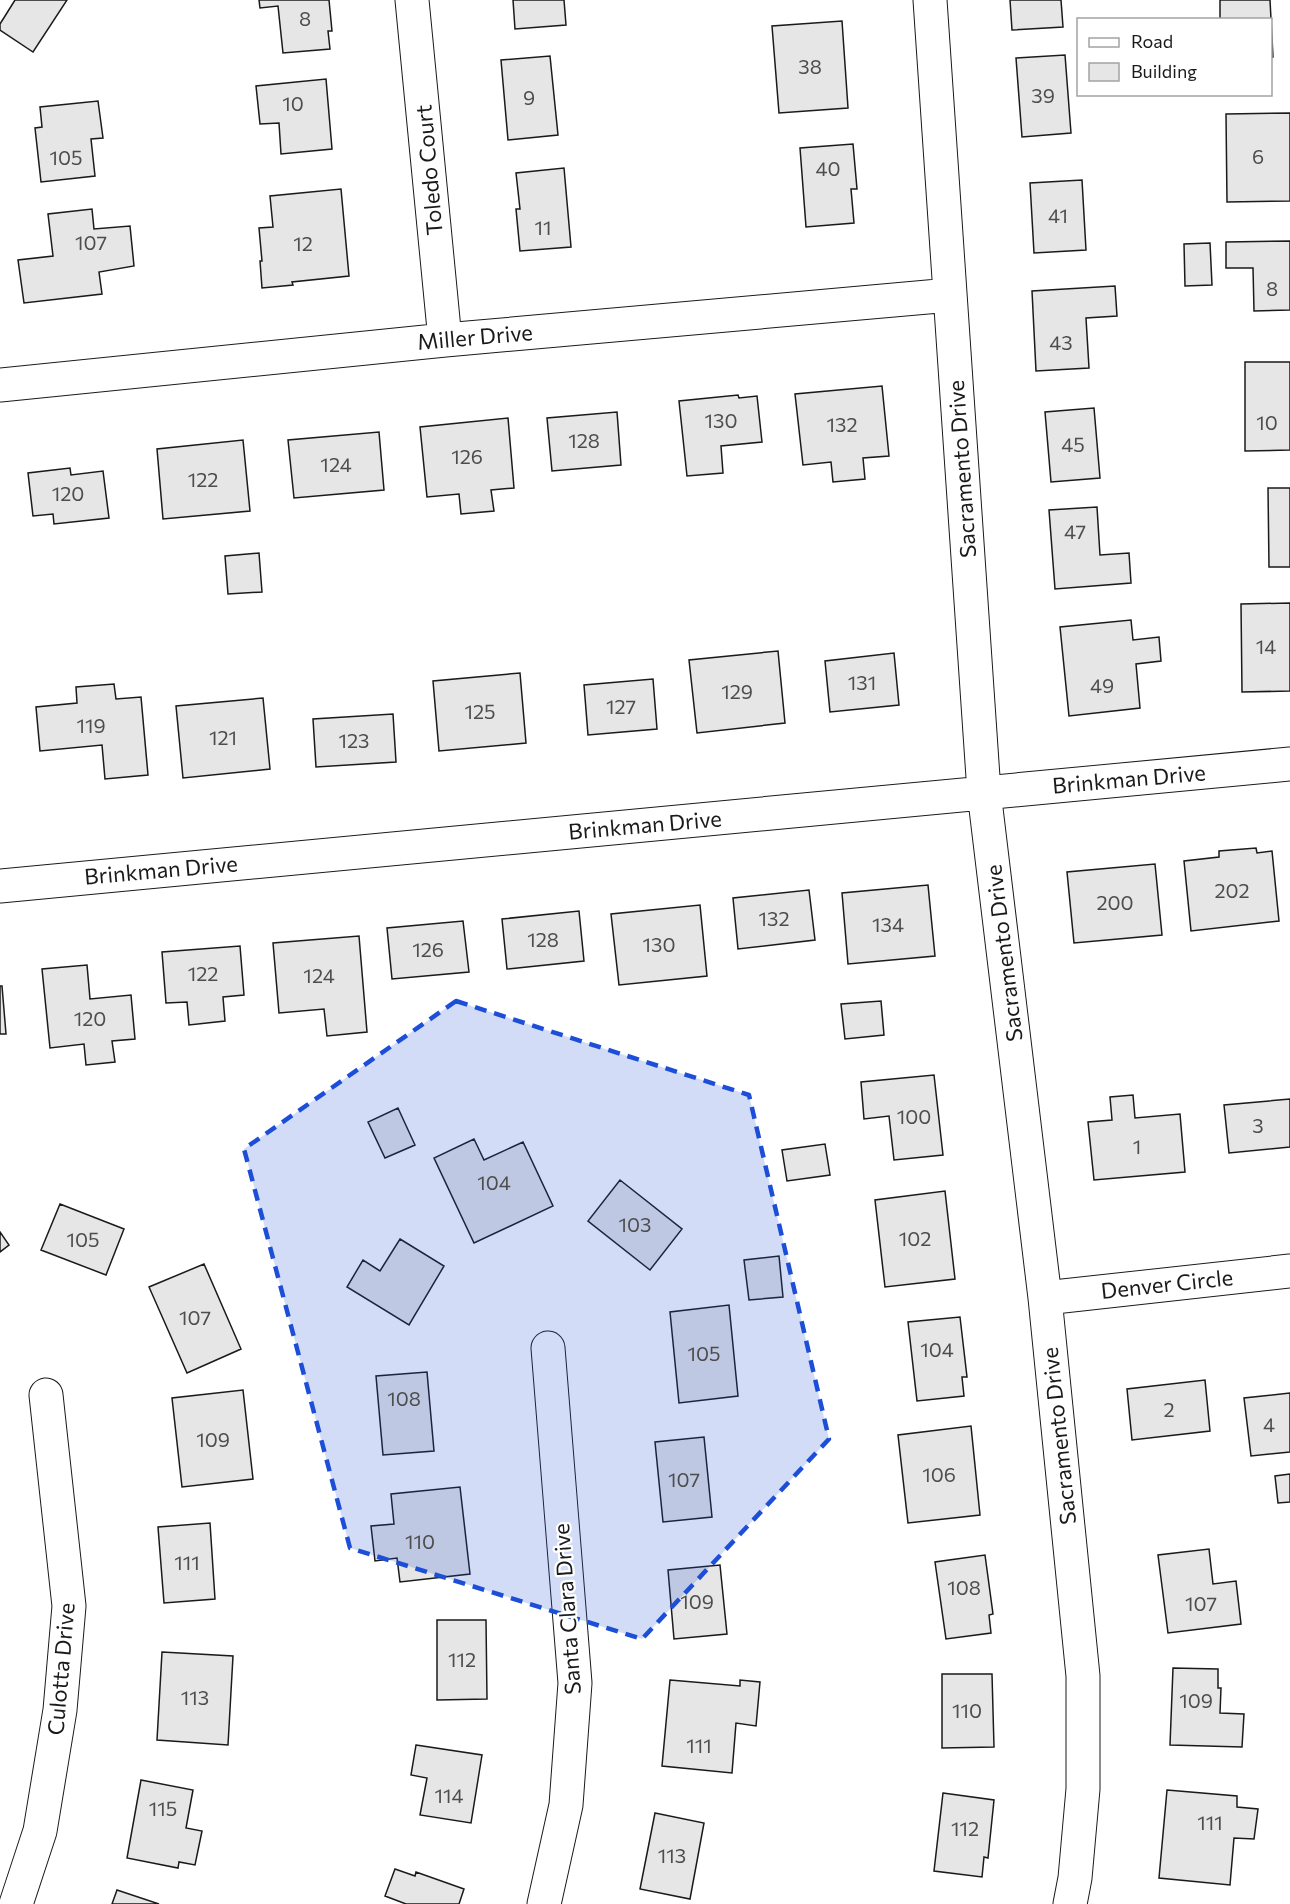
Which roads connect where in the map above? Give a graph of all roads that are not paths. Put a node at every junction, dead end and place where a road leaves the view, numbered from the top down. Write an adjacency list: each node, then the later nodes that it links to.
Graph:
1 (412, 0): 4 (street, Toledo Court)
2 (930, 0): 3 (street, Sacramento Drive)
3 (950, 296): 4 (street, Miller Drive); 7 (street, Sacramento Drive)
4 (445, 340): 5 (street, Miller Drive)
5 (0, 385)
6 (1290, 764): 7 (street, Brinkman Drive)
7 (984, 792): 8 (street, Brinkman Drive); 10 (street, Sacramento Drive)
8 (0, 886)
9 (1290, 1271): 10 (street, Denver Circle)
10 (1045, 1298): 15 (street, Sacramento Drive)
11 (548, 1347): 14 (street, Santa Clara Drive)
12 (46, 1395): 13 (street, Culotta Drive)
13 (16, 1904)
14 (544, 1904)
15 (1070, 1904)

